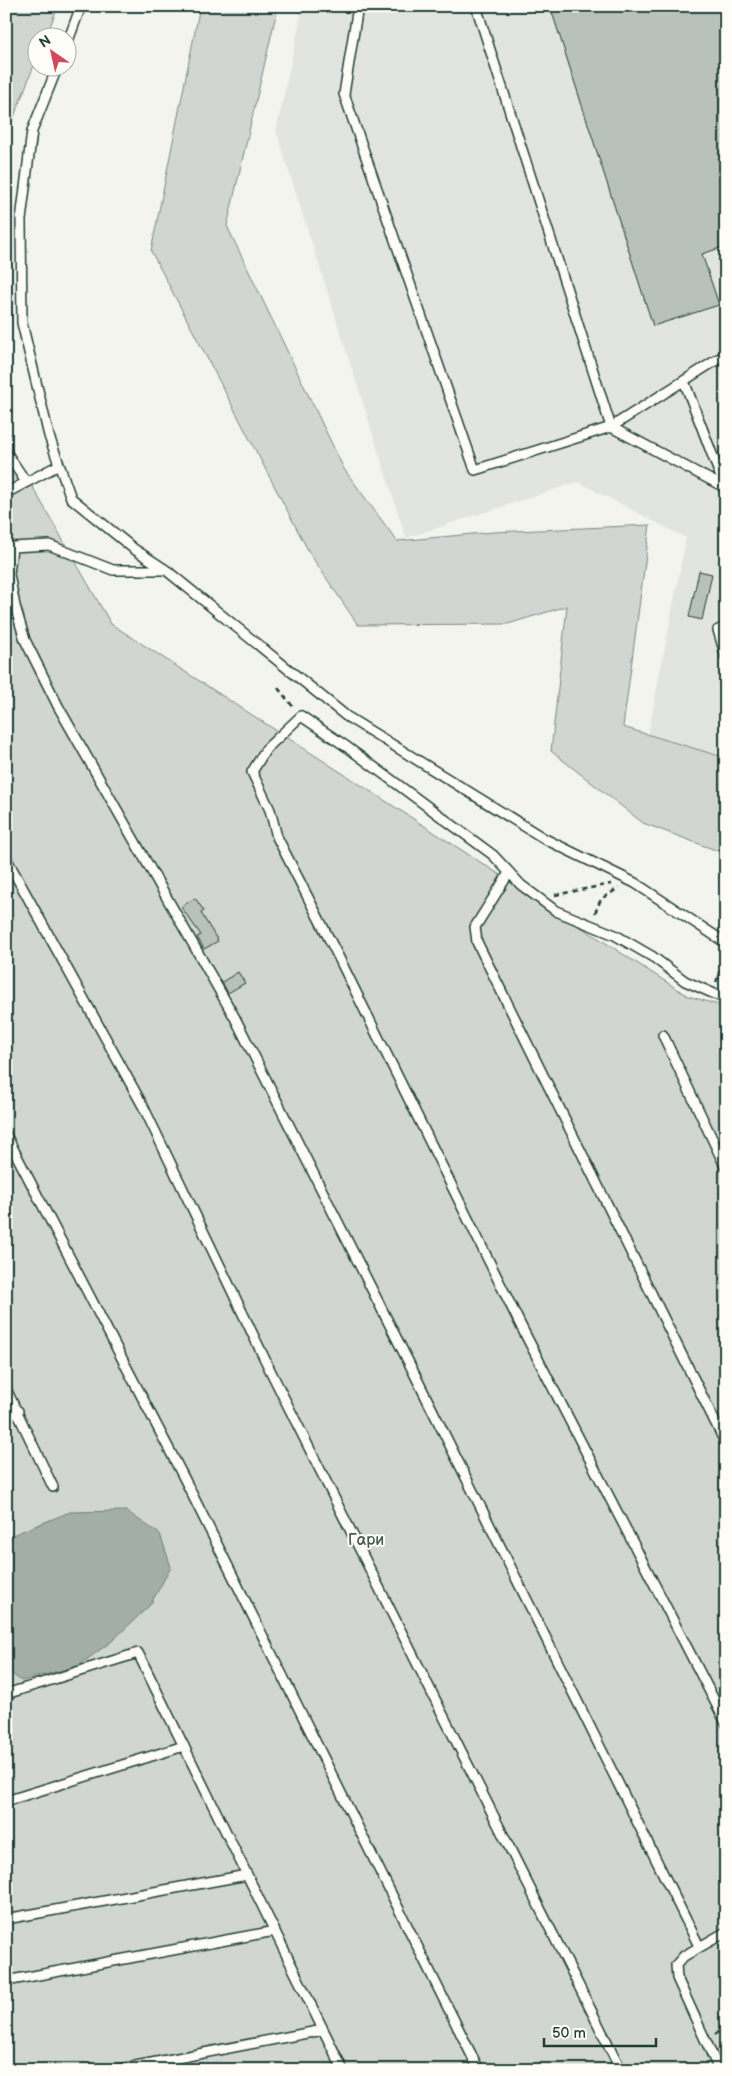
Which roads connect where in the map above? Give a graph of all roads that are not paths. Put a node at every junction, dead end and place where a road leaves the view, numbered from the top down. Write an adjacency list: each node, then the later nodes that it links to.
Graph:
1 (81, 6): 4 (lane)
2 (358, 6): 8 (lane)
3 (476, 6): 8 (lane)
4 (73, 28)
5 (53, 78): 10 (lane)
6 (726, 354): 7 (lane)
7 (684, 381): 8 (lane); 12 (lane)
8 (611, 427): 12 (lane)
9 (6, 452): 11 (lane)
10 (59, 465): 11 (lane); 15 (lane)
11 (26, 482): 13 (lane)
12 (725, 489)
13 (6, 492)
14 (9, 549): 15 (lane); 38 (lane)
15 (166, 570): 20 (lane)
16 (726, 626): 17 (lane)
17 (726, 657)
18 (6, 858): 44 (lane)
19 (507, 876): 28 (lane)
20 (726, 943)
21 (726, 999): 31 (lane)
22 (663, 1035): 24 (lane)
23 (6, 1135): 43 (lane)
24 (726, 1168)
25 (6, 1389): 26 (lane)
26 (18, 1411): 27 (lane); 29 (lane)
27 (6, 1417)
28 (726, 1444)
29 (53, 1487)
30 (6, 1694): 32 (lane)
31 (726, 1723)
32 (184, 1746): 33 (lane); 34 (lane)
33 (6, 1801)
34 (247, 1875): 35 (lane); 36 (lane)
35 (6, 1919)
36 (275, 1931): 39 (lane); 40 (lane)
37 (726, 1932): 38 (lane)
38 (699, 1946): 45 (lane)
39 (6, 1981)
40 (323, 2030): 41 (lane); 42 (lane)
41 (115, 2070)
42 (343, 2070)
43 (479, 2070)
44 (622, 2070)
45 (719, 2070)

